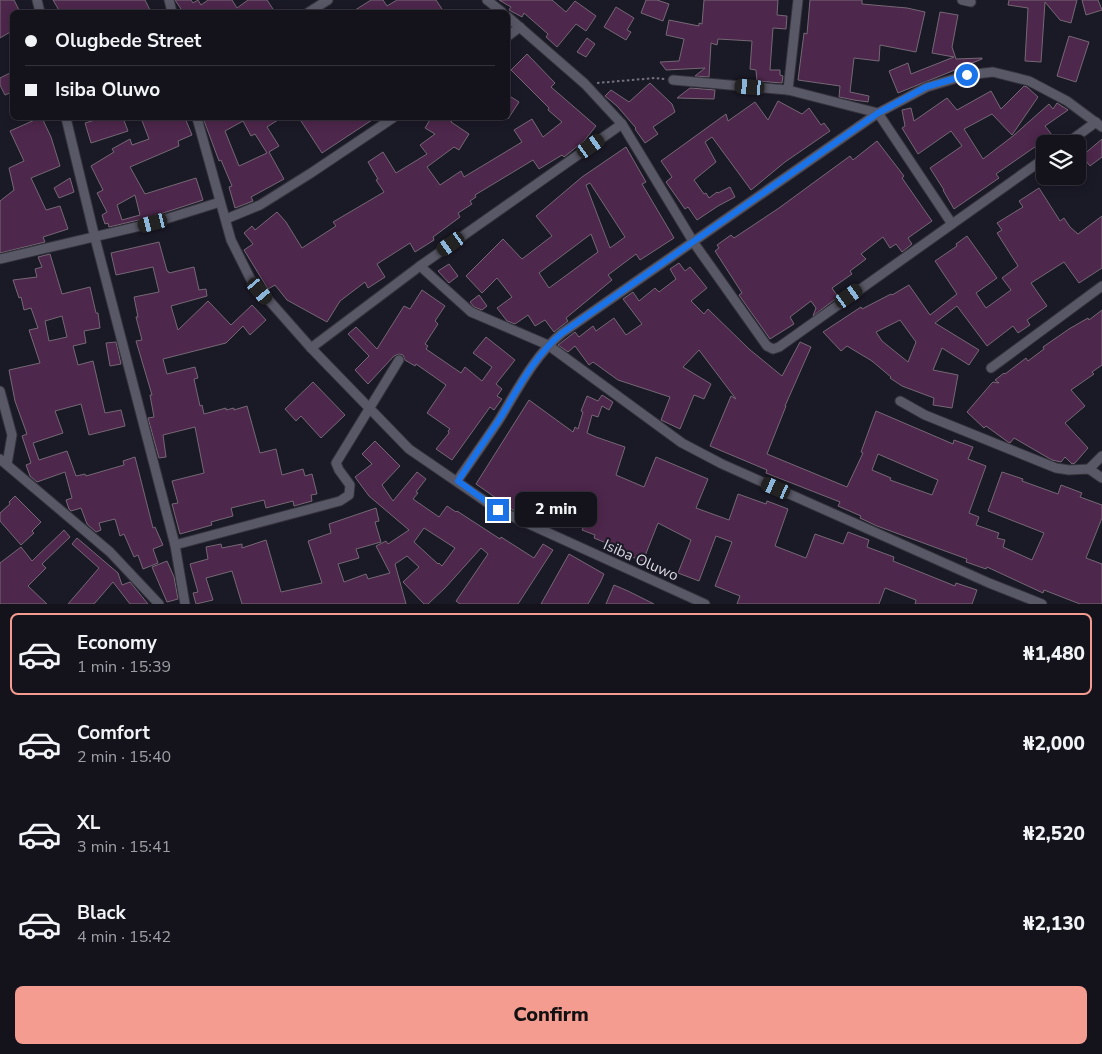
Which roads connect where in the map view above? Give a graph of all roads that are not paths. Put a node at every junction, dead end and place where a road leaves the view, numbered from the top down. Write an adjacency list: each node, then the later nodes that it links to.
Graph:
1 (328, 0): 4 (street)
2 (487, 0): 5 (street)
3 (798, 0): 10 (street)
4 (312, 10)
5 (500, 10)
6 (510, 19): 7 (street)
7 (520, 27): 8 (street); 15 (street)
8 (510, 34)
9 (674, 80): 10 (street)
10 (788, 90): 11 (street)
11 (878, 113): 16 (street); 21 (street); 23 (street)
12 (66, 120): 22 (street)
13 (199, 120): 19 (street, Isiba Oluwo)
14 (390, 120): 20 (street)
15 (622, 124): 23 (street); 25 (street)
16 (1099, 124): 17 (street)
17 (1081, 135)
18 (1036, 164): 21 (street)
19 (220, 202): 20 (street, Isiba Oluwo); 22 (street)
20 (226, 219): 28 (street, Isiba Oluwo)
21 (952, 224): 23 (street)
22 (95, 238): 24 (street); 39 (street)
23 (694, 243): 27 (street)
24 (0, 259)
25 (420, 266): 27 (street); 28 (street)
26 (1102, 286): 30 (street)
27 (548, 345): 38 (street); 43 (street)
28 (311, 348): 33 (street, Isiba Oluwo)
29 (399, 360): 33 (street)
30 (991, 368)
31 (0, 391): 35 (street)
32 (900, 401): 36 (street)
33 (370, 408): 38 (street, Isiba Oluwo); 39 (street)
34 (1102, 456): 36 (street)
35 (3, 462): 40 (street)
36 (1089, 469): 37 (street)
37 (1102, 478)
38 (458, 481): 42 (street, Isiba Oluwo)
39 (175, 545): 41 (street)
40 (160, 604)
41 (185, 604)
42 (705, 604)
43 (1042, 604)

